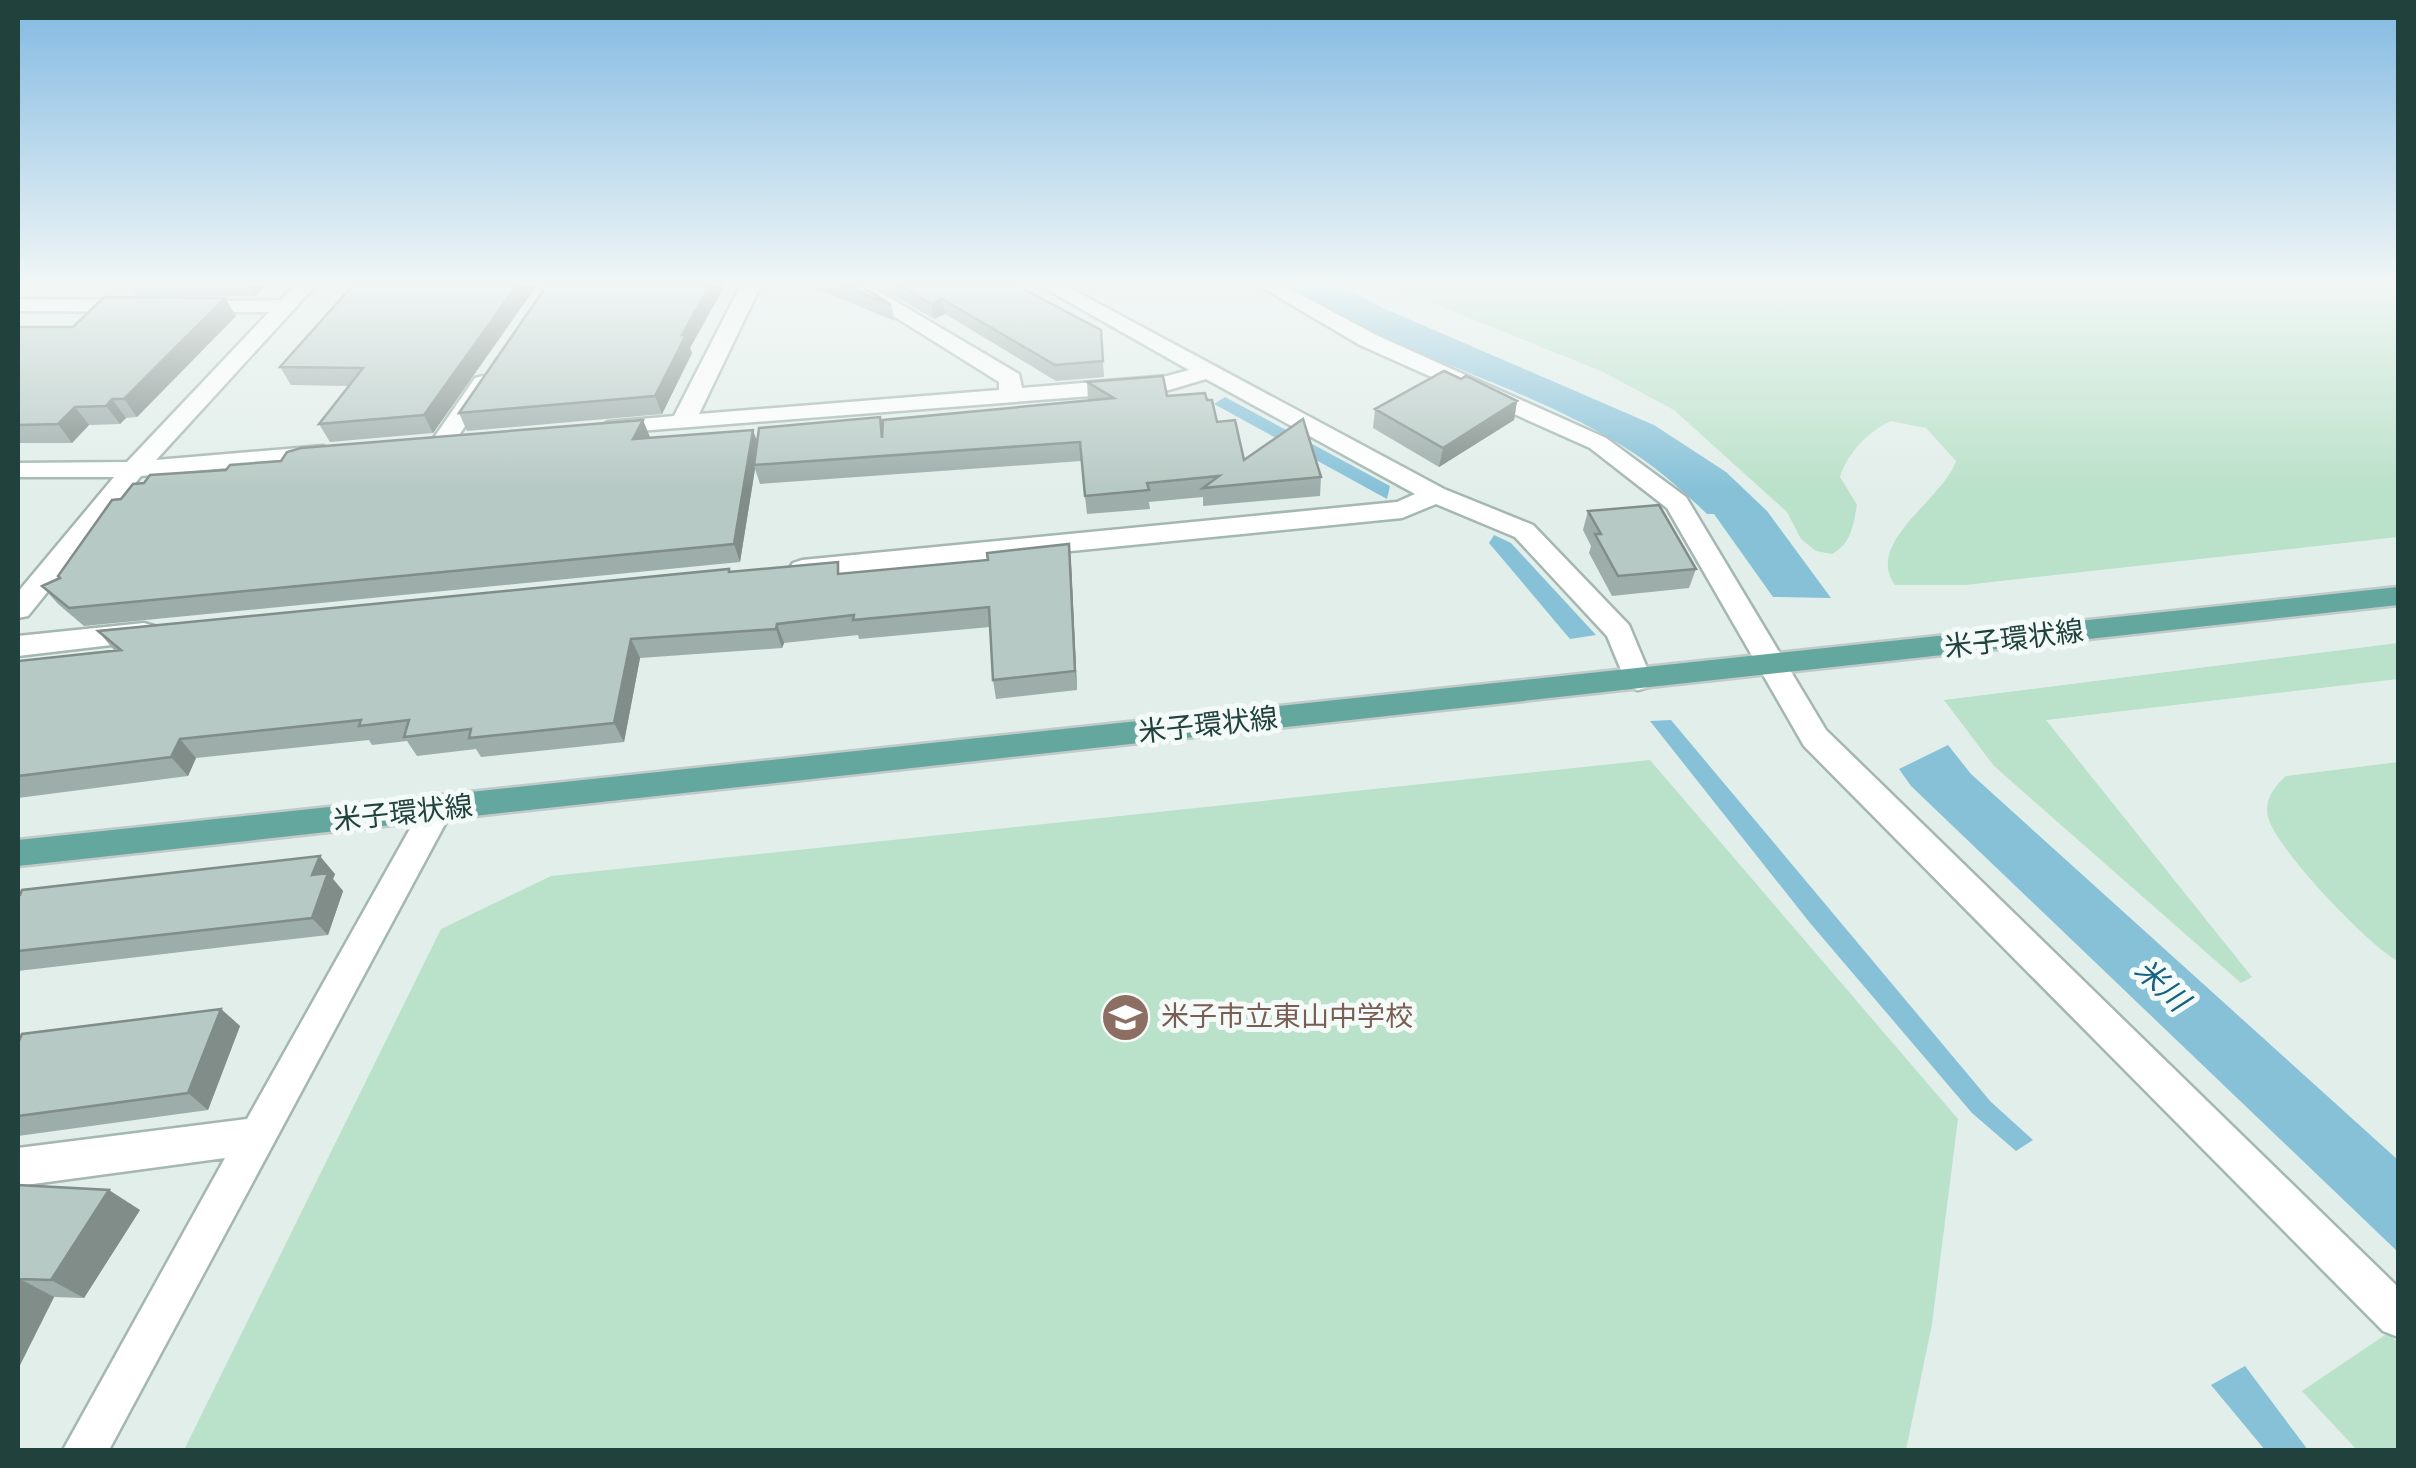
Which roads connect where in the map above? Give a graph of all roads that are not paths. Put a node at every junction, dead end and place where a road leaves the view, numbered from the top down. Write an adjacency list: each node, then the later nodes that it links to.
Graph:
1 (242, 354): 13 (street)
2 (717, 354): 9 (street)
3 (968, 354): 8 (street)
4 (1173, 354): 7 (street)
5 (1398, 354): 21 (street)
6 (497, 364): 11 (street)
7 (1207, 372): 8 (street); 15 (street)
8 (1010, 396): 9 (street)
9 (683, 423): 10 (street)
10 (590, 430)
11 (480, 439)
12 (346, 450): 13 (street)
13 (134, 469): 14 (street); 18 (street)
14 (18, 470)
15 (1435, 495): 16 (street); 22 (street)
16 (770, 572)
17 (2398, 596): 21 (main road, 米子環状線)
18 (18, 609)
19 (176, 630): 20 (street)
20 (18, 646)
21 (1773, 665): 22 (main road, 米子環状線); 27 (street)
22 (1638, 680): 23 (main road, 米子環状線)
23 (436, 811): 24 (main road, 米子環状線); 25 (street)
24 (18, 853)
25 (254, 1136): 26 (street); 28 (street)
26 (18, 1166)
27 (2398, 1316)
28 (84, 1450)

